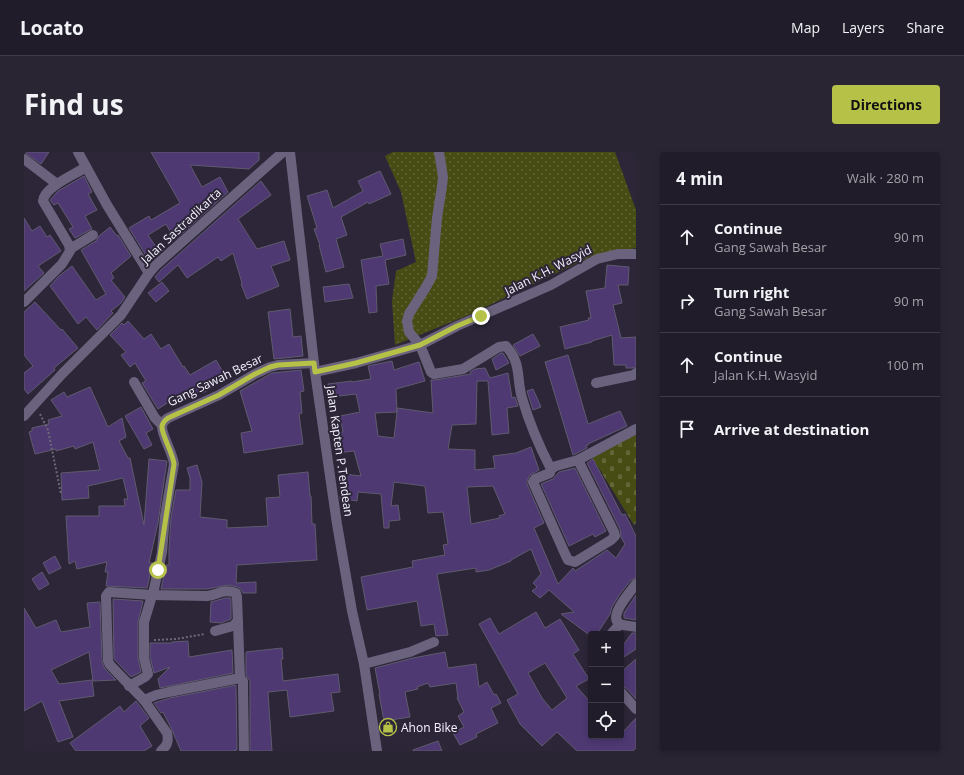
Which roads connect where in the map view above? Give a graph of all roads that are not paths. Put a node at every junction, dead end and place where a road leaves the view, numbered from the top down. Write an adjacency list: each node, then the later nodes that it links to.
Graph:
1 (78, 152): 6 (street)
2 (283, 152): 11 (street, Jalan Sastradikarta)
3 (290, 152): 14 (street, Jalan Kapten P.Tendean)
4 (439, 152): 13 (street)
5 (24, 159): 7 (street)
6 (86, 167): 7 (street); 11 (street)
7 (57, 184): 9 (street)
8 (93, 235): 9 (street)
9 (70, 249): 12 (street)
10 (636, 254): 13 (street, Jalan K.H. Wasyid)
11 (149, 273): 18 (street, Jalan Sastradikarta)
12 (24, 302)
13 (420, 345): 14 (street, Jalan K.H. Wasyid); 22 (street)
14 (315, 367): 19 (street, Gang Sawah Besar); 31 (street, Jalan Kapten P.Tendean)
15 (636, 373): 17 (street)
16 (134, 382): 19 (street)
17 (596, 383)
18 (24, 416)
19 (162, 425): 24 (street)
20 (636, 429): 21 (street)
21 (578, 460): 22 (street); 22 (street)
22 (551, 469)
23 (636, 584): 26 (street)
24 (152, 596): 25 (street); 33 (street); 33 (street)
25 (238, 621): 28 (street); 32 (street)
26 (620, 624): 27 (street); 29 (street)
27 (636, 627)
28 (215, 631)
29 (614, 631)
30 (434, 642): 31 (street)
31 (364, 664): 39 (street, Jalan Kapten P.Tendean)
32 (240, 678): 35 (street); 38 (street)
33 (130, 686): 35 (street)
34 (624, 695): 36 (street)
35 (144, 700): 37 (street)
36 (636, 709)
37 (161, 751)
38 (244, 751)
39 (377, 751)

